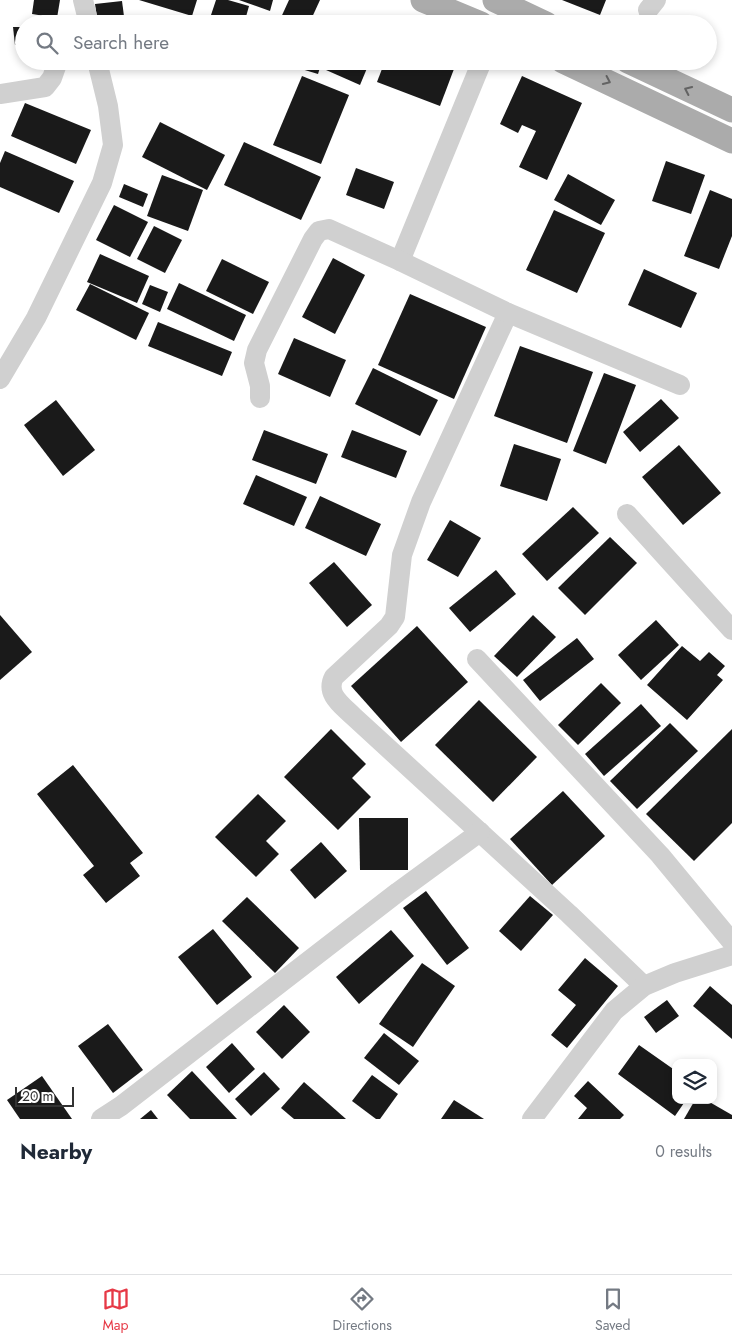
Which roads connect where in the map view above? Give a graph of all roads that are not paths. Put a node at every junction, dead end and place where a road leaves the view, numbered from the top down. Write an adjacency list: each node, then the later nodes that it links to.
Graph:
1 (423, 0): 6 (main road)
2 (495, 0): 7 (main road)
3 (84, 1): 4 (street); 5 (street)
4 (77, 15)
5 (87, 15)
6 (459, 15)
7 (527, 15)
8 (55, 70): 13 (street)
9 (100, 70): 18 (street)
10 (478, 70): 16 (street)
11 (582, 70): 15 (main road, one-way to 15)
12 (647, 70): 14 (main road, one-way to 12)
13 (0, 94)
14 (732, 110)
15 (732, 141)
16 (400, 261): 17 (street); 20 (street)
17 (508, 313): 19 (street); 24 (street)
18 (0, 380)
19 (680, 384)
20 (260, 398)
21 (627, 514): 22 (street)
22 (732, 630)
23 (477, 659): 25 (street)
24 (480, 832): 27 (street); 28 (street)
25 (732, 942)
26 (732, 955): 27 (street)
27 (644, 986): 29 (street)
28 (102, 1119)
29 (532, 1119)

